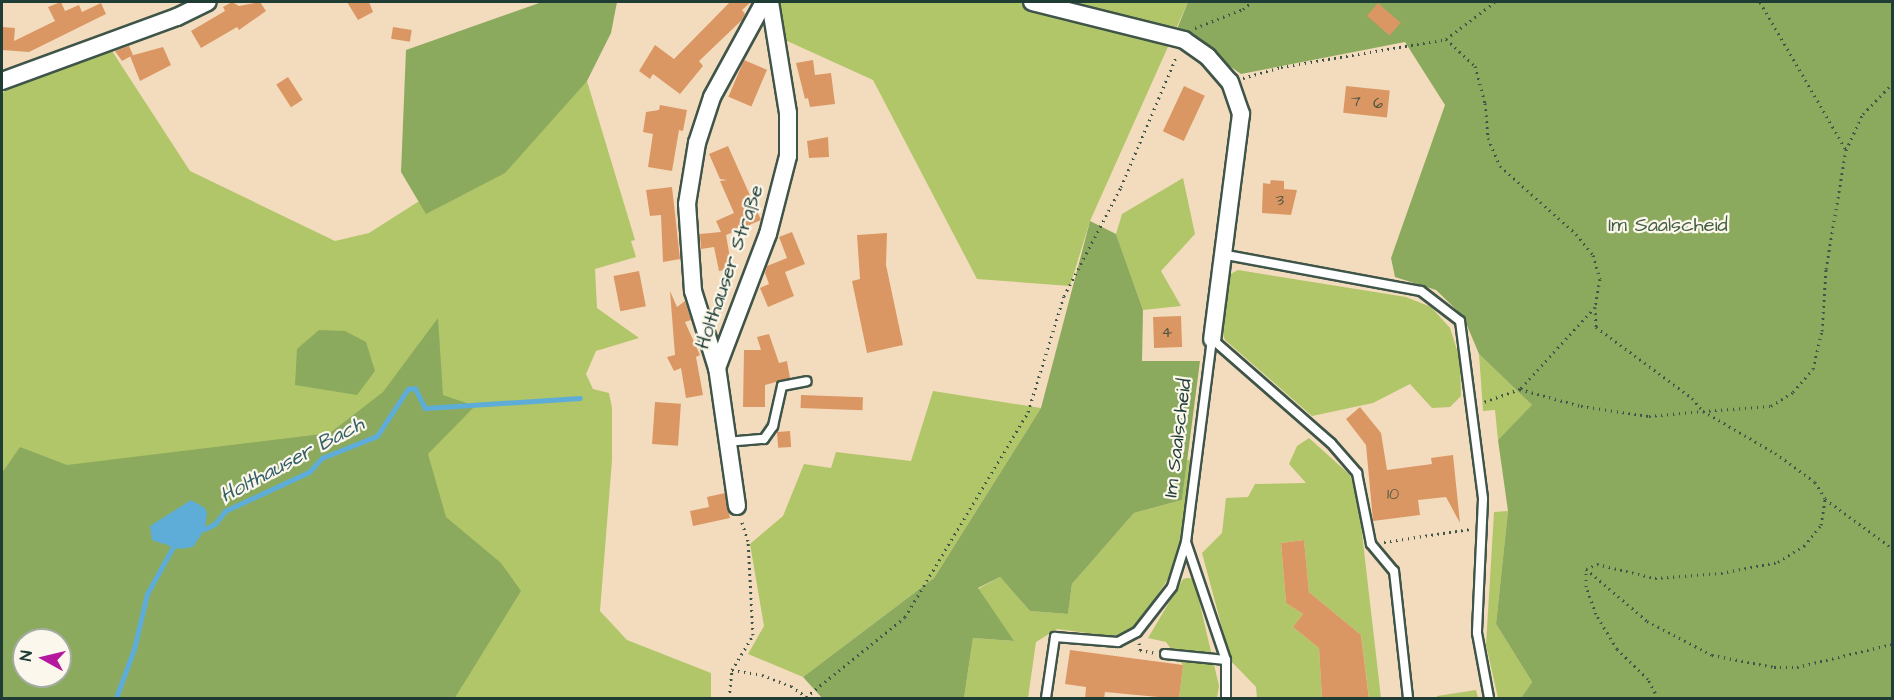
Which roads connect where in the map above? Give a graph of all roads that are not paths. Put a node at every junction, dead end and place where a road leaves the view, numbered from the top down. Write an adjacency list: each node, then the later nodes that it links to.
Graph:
1 (208, 2): 5 (street)
2 (764, 2): 8 (street, Holthauser Straße)
3 (770, 2): 8 (street, Holthauser Straße)
4 (1032, 2): 6 (street, Im Saalscheid)
5 (2, 81)
6 (1220, 254): 7 (street, Im Saalscheid); 18 (lane)
7 (1212, 339): 12 (lane, Im Saalscheid); 17 (lane)
8 (717, 368): 10 (street, Holthauser Straße)
9 (807, 381): 10 (lane)
10 (726, 442): 11 (street, Holthauser Straße)
11 (737, 506)
12 (1186, 542): 14 (lane); 15 (lane, Im Saalscheid)
13 (1166, 654): 14 (lane)
14 (1226, 660): 16 (lane)
15 (1046, 699)
16 (1226, 699)
17 (1408, 699)
18 (1490, 699)

